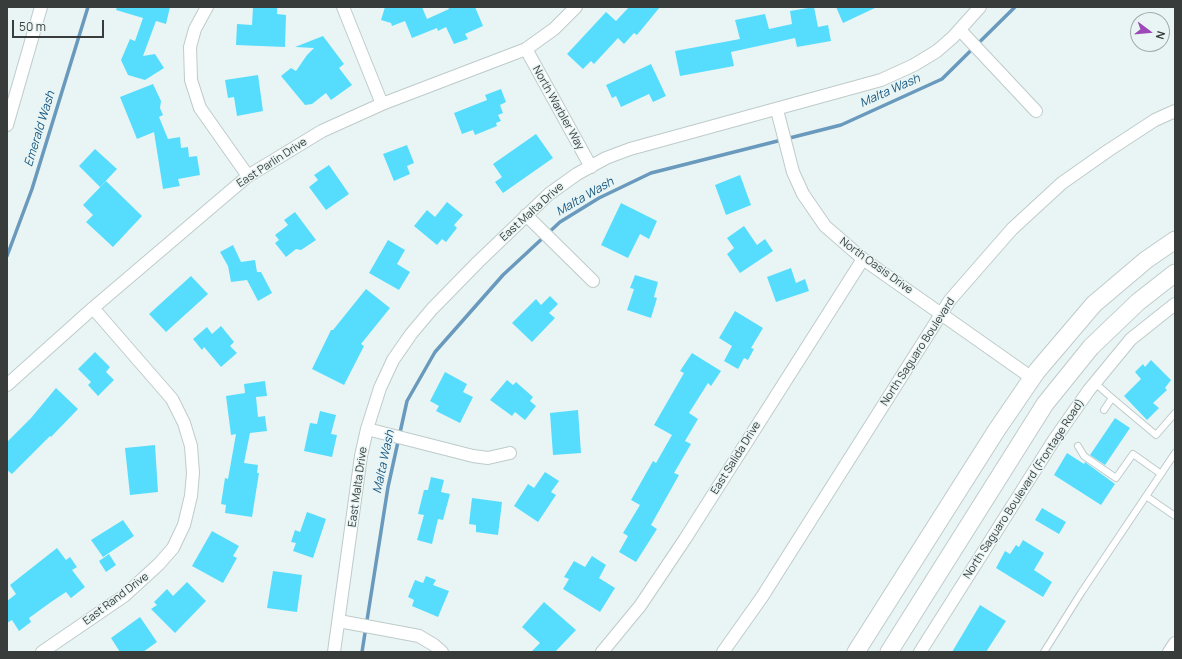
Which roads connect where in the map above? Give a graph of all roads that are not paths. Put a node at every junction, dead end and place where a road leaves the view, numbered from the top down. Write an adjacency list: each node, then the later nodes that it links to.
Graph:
1 (41, 7): 12 (street)
2 (208, 7): 14 (street)
3 (343, 7): 8 (street)
4 (576, 7): 7 (street, East Parlin Drive)
5 (980, 7): 6 (street, East Malta Drive)
6 (960, 30): 9 (street, East Malta Drive); 10 (street)
7 (526, 49): 8 (street, East Parlin Drive); 13 (street, North Warbler Way)
8 (382, 104): 14 (street, East Parlin Drive)
9 (777, 110): 13 (street, East Malta Drive); 17 (street, North Oasis Drive)
10 (1036, 111)
11 (1175, 111): 22 (street, North Saguaro Boulevard)
12 (7, 125)
13 (591, 167): 15 (street, East Malta Drive)
14 (248, 176): 21 (street, East Parlin Drive)
15 (526, 215): 19 (street); 29 (street, East Malta Drive)
16 (1175, 240): 23 (main road)
17 (862, 258): 22 (street, North Oasis Drive); 41 (street, East Salida Drive)
18 (1175, 273): 44 (main road)
19 (593, 281)
20 (1175, 304): 24 (street, North Saguaro Boulevard (Frontage Road))
21 (93, 308): 25 (street, East Parlin Drive); 38 (street, East Rand Drive)
22 (942, 314): 23 (street, North Oasis Drive); 42 (street, North Saguaro Boulevard)
23 (1032, 378): 43 (main road)
24 (1095, 383): 26 (lane); 45 (street, North Saguaro Boulevard (Frontage Road))
25 (7, 385)
26 (1112, 398): 27 (lane); 28 (lane)
27 (1104, 410)
28 (1175, 413)
29 (367, 429): 31 (street); 36 (street, East Malta Drive)
30 (1078, 446): 33 (lane)
31 (510, 453)
32 (1175, 453): 33 (lane)
33 (1161, 474): 34 (lane)
34 (1146, 496): 35 (lane); 46 (lane)
35 (1175, 516)
36 (339, 621): 39 (street, East Malta Drive); 40 (street)
37 (1175, 643): 47 (street)
38 (42, 652)
39 (334, 652)
40 (442, 652)
41 (602, 652)
42 (723, 652)
43 (856, 652)
44 (889, 652)
45 (920, 652)
46 (1044, 652)
47 (1169, 652)

